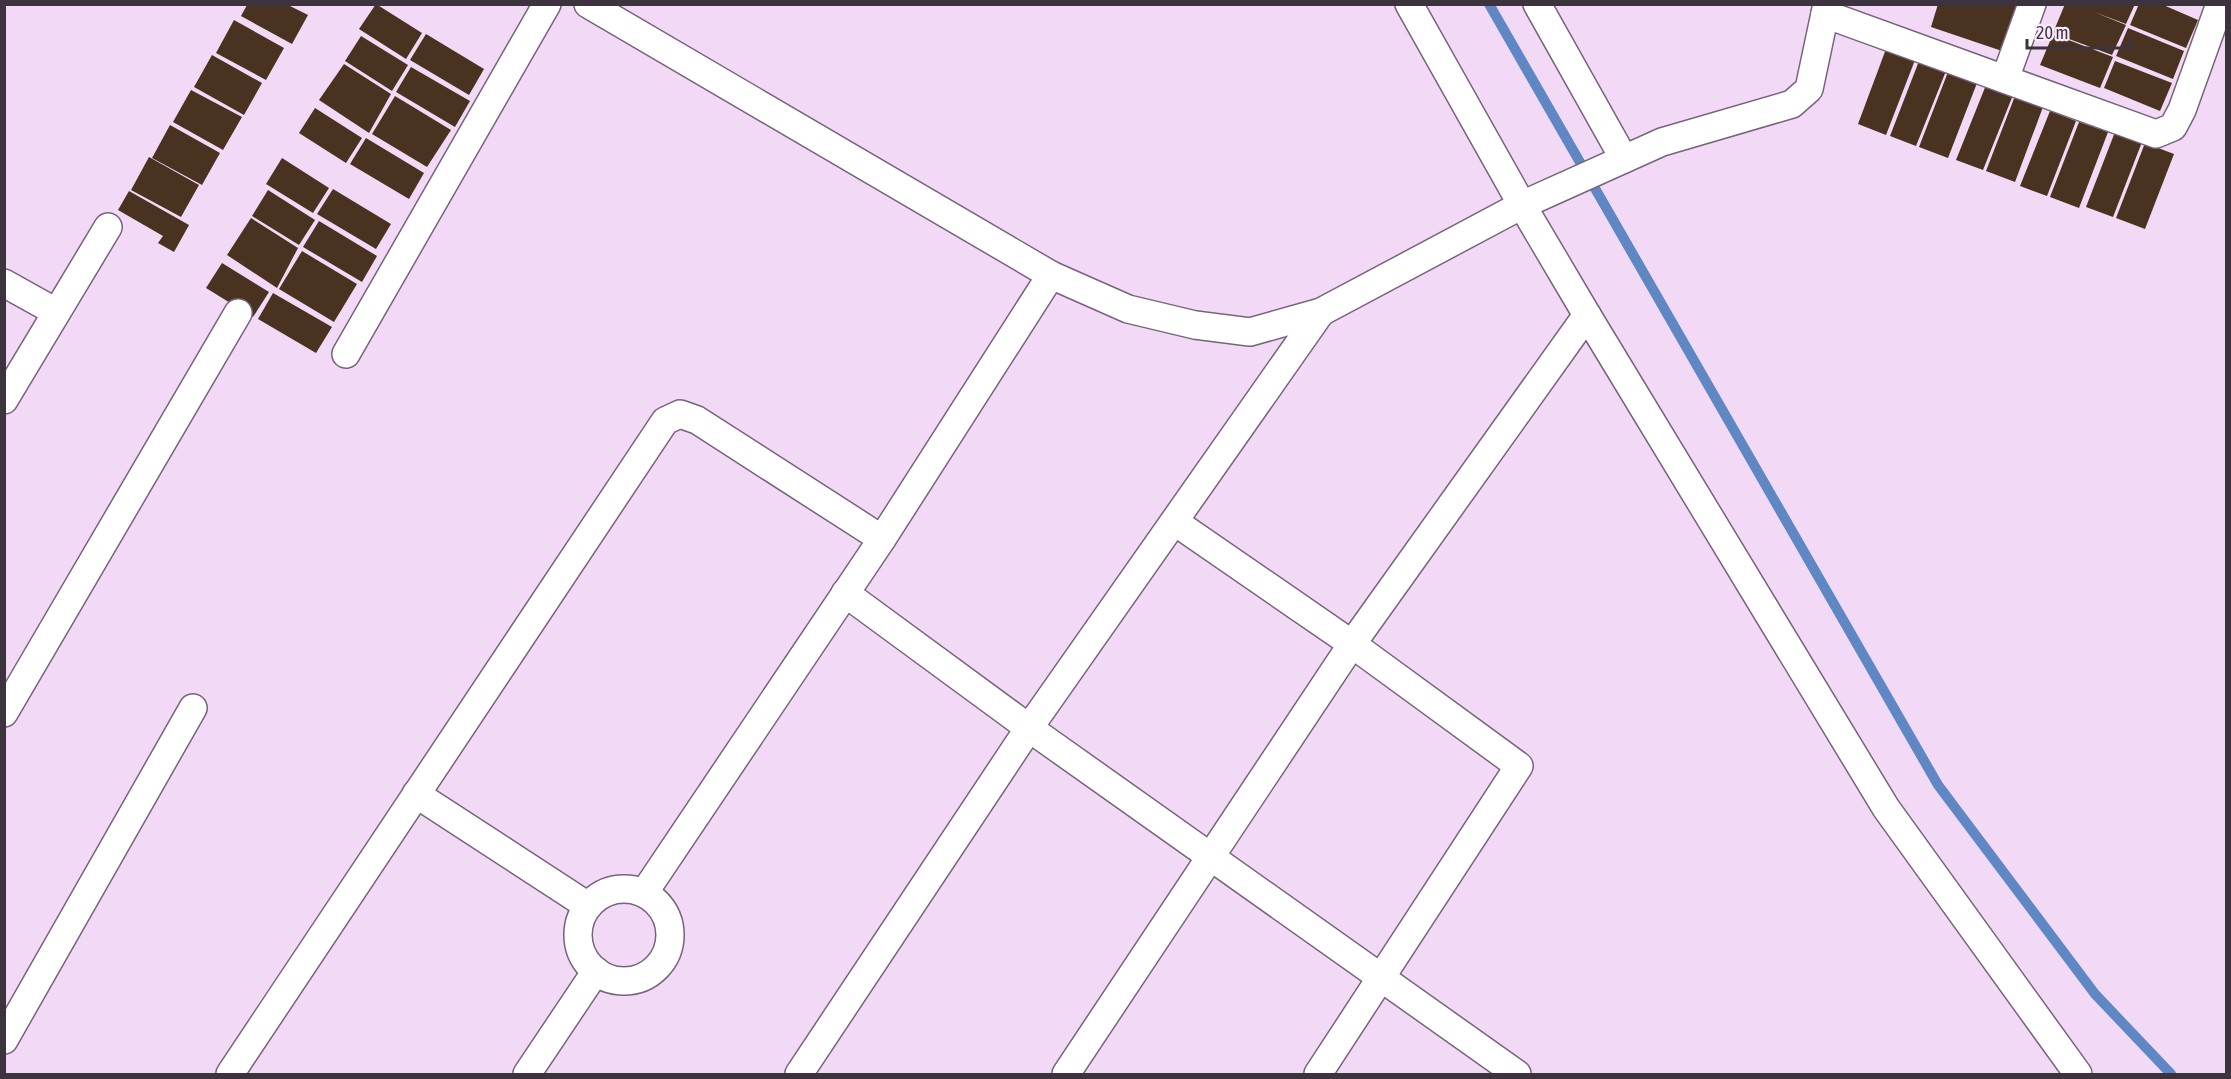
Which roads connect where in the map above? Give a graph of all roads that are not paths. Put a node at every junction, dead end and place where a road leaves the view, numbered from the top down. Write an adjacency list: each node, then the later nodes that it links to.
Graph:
1 (548, 4): 18 (street)
2 (588, 4): 12 (street)
3 (1408, 4): 10 (street)
4 (1537, 4): 9 (street)
5 (2032, 4): 8 (street)
6 (2220, 4): 8 (street)
7 (1826, 9): 8 (street); 9 (street)
8 (2005, 79)
9 (1616, 163): 10 (street)
10 (1522, 205): 15 (street); 17 (street)
11 (108, 226): 14 (street)
12 (1051, 275): 15 (street); 21 (street)
13 (4, 283): 14 (street)
14 (56, 312): 19 (street)
15 (1321, 312): 20 (street)
16 (238, 313): 25 (street)
17 (1587, 315): 23 (street); 40 (street)
18 (346, 354)
19 (4, 399)
20 (1175, 522): 23 (street); 26 (street)
21 (882, 539): 22 (street); 27 (street)
22 (845, 593): 26 (street); 29 (street)
23 (1352, 644): 28 (street); 32 (street)
24 (193, 708): 33 (street)
25 (4, 713)
26 (1029, 728): 28 (street); 36 (street)
27 (416, 794): 30 (street); 34 (street)
28 (1211, 857): 32 (street); 37 (street)
29 (644, 893): 30 (street); 31 (street)
30 (588, 906): 31 (street)
31 (596, 971): 35 (street)
32 (1382, 979): 38 (street); 39 (street)
33 (4, 1040)
34 (230, 1074)
35 (527, 1074)
36 (799, 1074)
37 (1066, 1074)
38 (1318, 1074)
39 (1517, 1074)
40 (2078, 1074)

